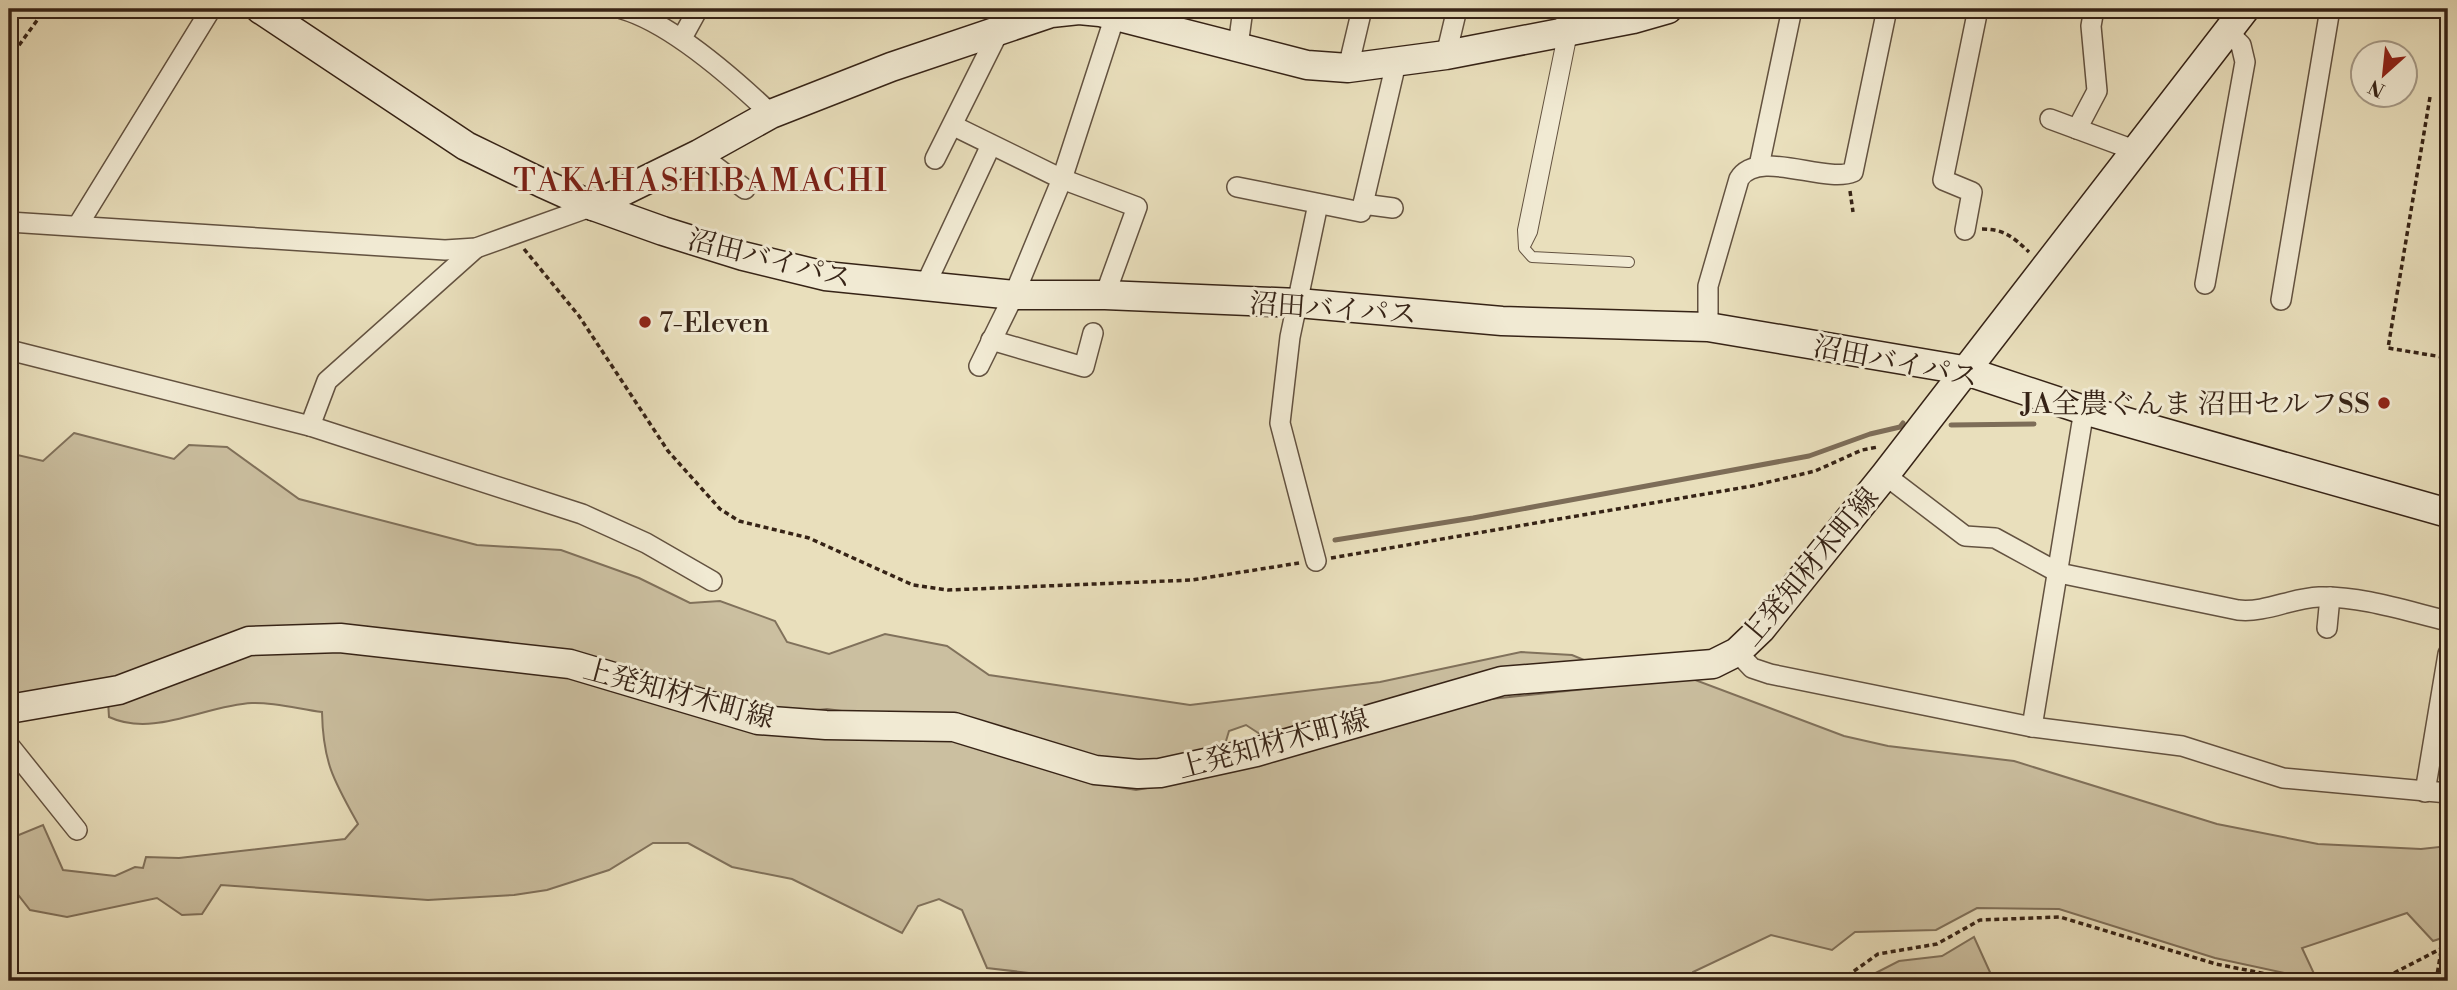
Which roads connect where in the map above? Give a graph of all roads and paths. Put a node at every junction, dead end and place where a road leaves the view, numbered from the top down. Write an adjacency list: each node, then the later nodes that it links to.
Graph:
1 (40, 9): 26 (path)
2 (211, 9): 49 (street)
3 (260, 9): 45 (street, 沼田バイパス)
4 (622, 9): 23 (street)
5 (698, 9): 23 (street)
6 (1079, 9): 18 (street); 21 (street)
7 (1243, 9): 24 (street)
8 (1362, 9): 28 (street)
9 (1457, 9): 25 (street)
10 (1668, 9): 17 (street)
11 (1792, 9): 38 (street)
12 (1887, 9): 39 (street)
13 (1978, 9): 50 (street)
14 (2094, 9): 33 (street)
15 (2245, 9): 22 (street, 上発知材木町線)
16 (2330, 9): 59 (street)
17 (1634, 14): 20 (street)
18 (1115, 16): 19 (street); 40 (street)
19 (1148, 17): 24 (street)
20 (1568, 23): 25 (street); 53 (lane)
21 (1000, 29): 30 (street); 32 (street)
22 (2227, 31): 35 (street, 上発知材木町線); 55 (street)
23 (682, 38): 30 (street)
24 (1238, 46): 28 (street)
25 (1446, 55): 27 (street)
26 (9, 59)
27 (1396, 63): 28 (street); 44 (street)
28 (1348, 68)
29 (2430, 97): 65 (path)
30 (771, 114): 36 (street)
31 (2050, 119): 33 (street)
32 (954, 126): 34 (street); 37 (street)
33 (2077, 129): 35 (street)
34 (991, 145): 40 (street); 56 (street)
35 (2134, 150): 54 (street, 上発知材木町線)
36 (699, 155): 42 (street); 45 (street)
37 (935, 159)
38 (1759, 166): 39 (street); 61 (street)
39 (1851, 175): 47 (path)
40 (1062, 179): 57 (street); 58 (street)
41 (1237, 187): 43 (street)
42 (745, 189)
43 (1318, 204): 44 (street); 60 (street)
44 (1363, 204): 46 (street)
45 (593, 206): 51 (street); 56 (street, 沼田バイパス)
46 (1393, 208)
47 (1853, 212)
48 (9, 222): 49 (street)
49 (78, 225): 52 (street)
50 (1965, 230): 54 (path)
51 (514, 237): 52 (street); 73 (path)
52 (476, 248): 69 (street)
53 (1629, 262)
54 (2043, 266): 67 (street, 上発知材木町線)
55 (2205, 284)
56 (924, 288): 57 (street, 沼田バイパス)
57 (1014, 295): 58 (street, 沼田バイパス); 63 (street)
58 (1105, 295): 60 (street, 沼田バイパス)
59 (2281, 300)
60 (1298, 303): 61 (street, 沼田バイパス); 73 (street)
61 (1708, 327): 67 (street, 沼田バイパス)
62 (1093, 333): 63 (street)
63 (991, 340): 66 (street)
64 (9, 349): 69 (street)
65 (2448, 358)
66 (979, 366)
67 (1963, 370): 68 (street, 沼田バイパス); 70 (street, 上発知材木町線)
68 (2084, 410): 72 (street, 沼田バイパス); 74 (street)
69 (310, 426): 75 (street)
70 (1904, 446): 71 (street, 上発知材木町線); 73 (path)
71 (1885, 475): 74 (street); 79 (street, 上発知材木町線)
72 (2448, 513)
73 (1315, 561)
74 (2059, 573): 76 (street); 83 (street)
75 (712, 581)
76 (2330, 597): 77 (street); 78 (street)
77 (2448, 621)
78 (2327, 628)
79 (1737, 652): 81 (street, 上発知材木町線); 83 (street)
80 (2448, 654): 82 (street)
81 (9, 709)
82 (2444, 710): 85 (street)
83 (2032, 727): 85 (street)
84 (9, 745): 87 (street)
85 (2425, 792): 86 (street)
86 (2448, 793)
87 (78, 830)
88 (2448, 947): 89 (path)
89 (2441, 951): 92 (path); 93 (path)
90 (1840, 981): 91 (path)
91 (2302, 981)
92 (2361, 981)
93 (2436, 981)

